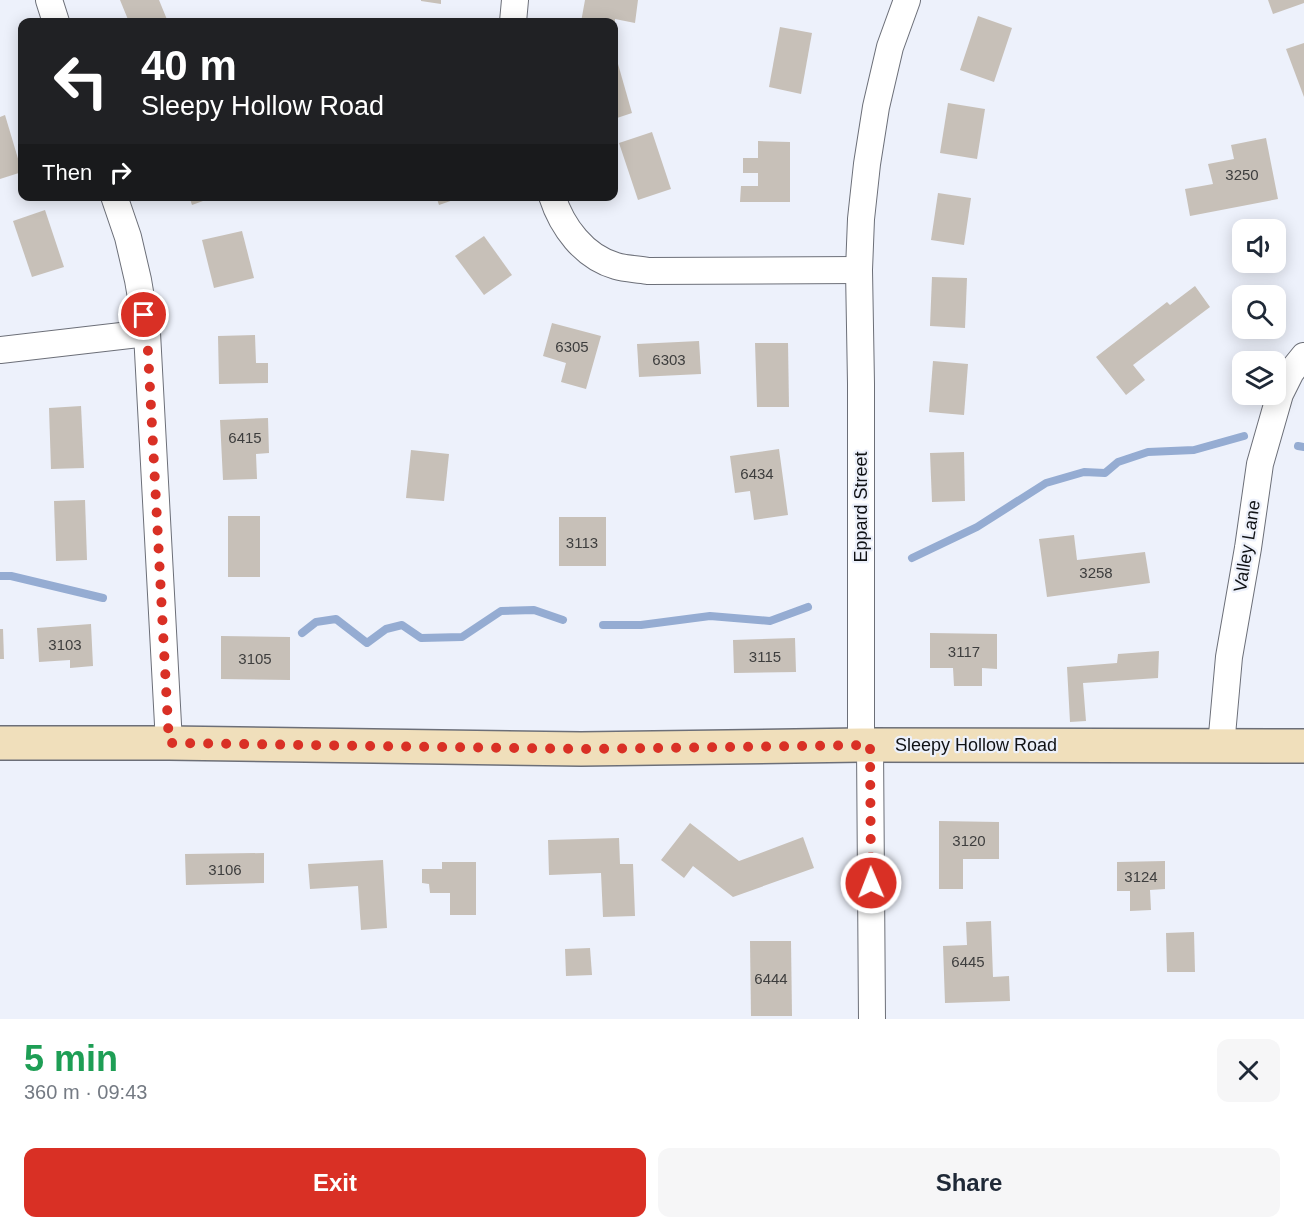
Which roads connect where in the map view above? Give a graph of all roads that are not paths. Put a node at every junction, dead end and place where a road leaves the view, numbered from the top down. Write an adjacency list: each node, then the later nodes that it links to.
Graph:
1 (49, 0): 4 (street)
2 (515, 0): 5 (street)
3 (907, 0): 8 (street, Eppard Street)
4 (55, 18)
5 (513, 18)
6 (116, 201): 9 (street)
7 (554, 201): 8 (street)
8 (859, 270): 14 (street, Eppard Street)
9 (147, 333): 10 (street); 13 (street)
10 (0, 350)
11 (1304, 356): 15 (street, Valley Lane)
12 (0, 743): 13 (main road, Sleepy Hollow Road)
13 (169, 743): 14 (main road, Sleepy Hollow Road)
14 (865, 745): 15 (main road, Sleepy Hollow Road); 17 (street, Eppard Street)
15 (1221, 746): 16 (main road, Sleepy Hollow Road)
16 (1304, 746)
17 (872, 1019)

